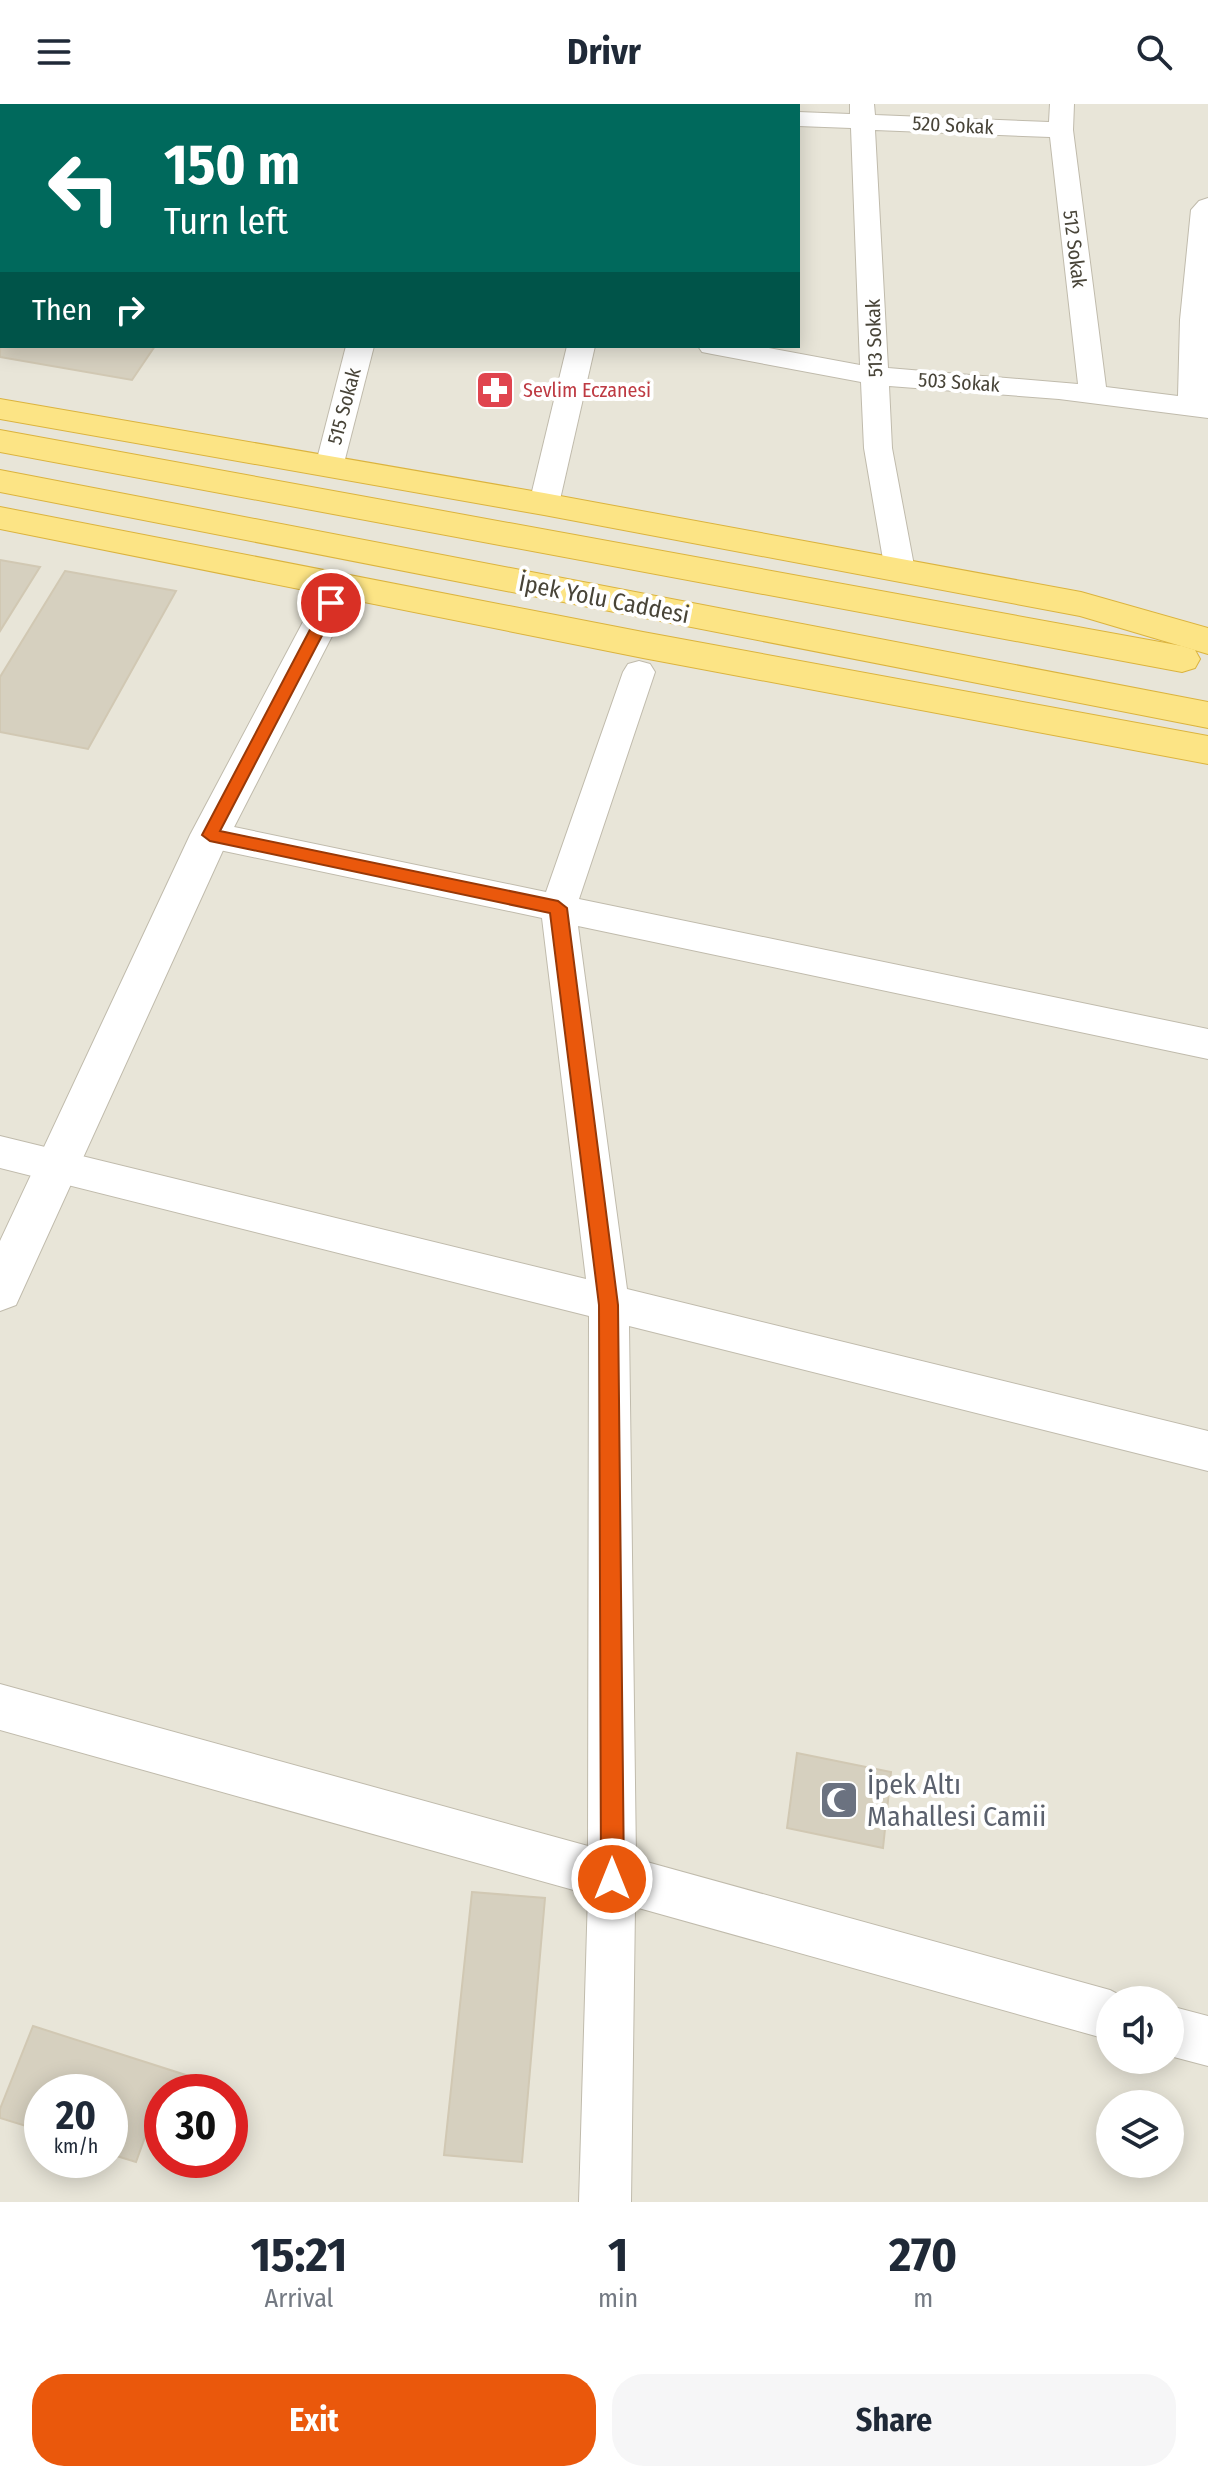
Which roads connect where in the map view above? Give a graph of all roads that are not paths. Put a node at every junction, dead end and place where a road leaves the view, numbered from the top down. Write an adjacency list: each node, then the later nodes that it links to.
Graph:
1 (863, 112): 2 (street, 520 Sokak); 3 (street, 520 Sokak); 8 (street, 513 Sokak)
2 (1061, 117): 9 (street, 512 Sokak)
3 (800, 119)
4 (1208, 206): 10 (street)
5 (359, 348): 13 (street, 515 Sokak)
6 (581, 348): 15 (street)
7 (723, 348): 8 (street, 503 Sokak)
8 (875, 376): 9 (street, 503 Sokak); 17 (street, 513 Sokak)
9 (1093, 394): 10 (street, 503 Sokak)
10 (1200, 408)
11 (0, 409): 13 (highway)
12 (0, 441): 20 (highway, İpek Yolu Caddesi)
13 (329, 467): 15 (highway)
14 (0, 481): 22 (highway, İpek Yolu Caddesi)
15 (544, 504): 17 (highway)
16 (0, 518): 23 (highway)
17 (900, 571): 19 (highway)
18 (331, 603): 24 (street)
19 (1208, 641)
20 (1208, 664)
21 (639, 672): 25 (street)
22 (1208, 715)
23 (1208, 750)
24 (210, 835): 25 (street); 28 (street)
25 (558, 908): 26 (street); 30 (street)
26 (1208, 1044)
27 (0, 1152): 28 (street)
28 (57, 1168): 29 (street); 30 (street)
29 (0, 1290)
30 (609, 1305): 31 (street); 33 (street)
31 (1208, 1451)
32 (0, 1707): 33 (street)
33 (612, 1879): 34 (street); 37 (street)
34 (1096, 2011)
35 (1184, 2035): 36 (street)
36 (1208, 2041)
37 (605, 2202)

